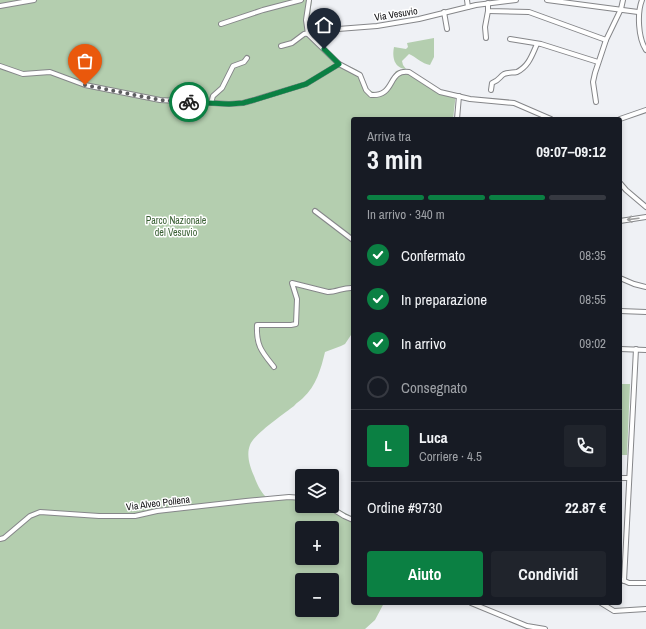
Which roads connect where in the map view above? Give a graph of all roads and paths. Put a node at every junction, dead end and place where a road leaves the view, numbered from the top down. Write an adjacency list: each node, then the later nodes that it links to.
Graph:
1 (34, 0): 11 (street)
2 (301, 0): 17 (street)
3 (309, 0): 20 (street)
4 (467, 0): 12 (street)
5 (516, 0): 10 (street, Via Vesuvio)
6 (547, 0): 9 (street)
7 (623, 0): 13 (street)
8 (642, 0): 16 (street)
9 (561, 1): 13 (street)
10 (488, 3): 12 (street, Via Vesuvio); 14 (street)
11 (0, 6)
12 (468, 7): 15 (street, Via Vesuvio)
13 (621, 9): 16 (street); 23 (street)
14 (488, 11): 21 (street); 23 (street)
15 (444, 12): 18 (street); 19 (street, Via Vesuvio)
16 (638, 12): 27 (street)
17 (221, 24)
18 (447, 29)
19 (323, 30): 20 (street, Via Vesuvio); 24 (street)
20 (308, 34): 24 (street); 26 (street, Via Vesuvio)
21 (486, 38)
22 (510, 39): 25 (street)
23 (606, 40): 29 (street)
24 (318, 42): 30 (street)
25 (537, 44): 29 (street); 32 (street)
26 (281, 46)
27 (646, 50)
28 (247, 58): 35 (street)
29 (598, 62): 34 (street)
30 (339, 64): 33 (street); 35 (street)
31 (0, 66): 35 (street)
32 (491, 90)
33 (459, 96): 37 (street); 38 (street)
34 (596, 102)
35 (211, 103)
36 (646, 110): 39 (street)
37 (457, 117)
38 (547, 117)
39 (622, 118)
40 (622, 185): 41 (street)
41 (646, 207)
42 (314, 211): 45 (street)
43 (646, 217): 44 (street, one-way to 44)
44 (622, 221)
45 (351, 239)
46 (622, 279): 47 (street)
47 (646, 287)
48 (351, 288): 54 (street)
49 (622, 311): 50 (street)
50 (646, 312)
51 (622, 348): 52 (street)
52 (636, 350): 53 (street); 56 (street)
53 (646, 350)
54 (274, 367)
55 (622, 478): 56 (street)
56 (629, 478): 61 (street)
57 (295, 497): 60 (street, Via Alveo Pollena)
58 (339, 513): 59 (street)
59 (351, 519)
60 (0, 539)
61 (622, 580): 62 (street)
62 (646, 583)
63 (476, 605): 66 (street)
64 (604, 605): 65 (street)
65 (646, 609)
66 (545, 629)

